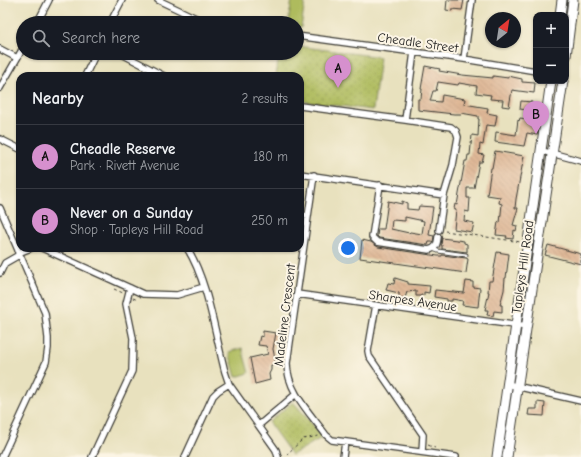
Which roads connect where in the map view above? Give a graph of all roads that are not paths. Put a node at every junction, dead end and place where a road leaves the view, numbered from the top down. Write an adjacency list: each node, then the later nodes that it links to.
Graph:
1 (49, 0): 8 (street)
2 (122, 0): 9 (street)
3 (158, 0): 10 (street)
4 (472, 0): 16 (street)
5 (562, 0): 7 (main road)
6 (573, 0): 12 (main road)
7 (560, 12)
8 (41, 16)
9 (114, 16)
10 (192, 16)
11 (304, 37): 14 (street, Cheadle Street)
12 (567, 48)
13 (0, 49): 15 (street)
14 (414, 52): 16 (street, Cheadle Street); 27 (street)
15 (16, 57)
16 (464, 59): 20 (street, Cheadle Street)
17 (16, 60): 25 (street)
18 (93, 60): 21 (street)
19 (133, 60): 22 (street)
20 (533, 70)
21 (87, 72)
22 (156, 72)
23 (551, 84): 30 (main road, Tapleys Hill Road)
24 (562, 84): 31 (main road, Tapleys Hill Road)
25 (0, 88)
26 (304, 107): 27 (street)
27 (405, 120): 36 (street)
28 (0, 139): 29 (street)
29 (16, 147)
30 (541, 151): 31 (street); 57 (main road, Tapleys Hill Road)
31 (551, 153): 32 (street); 58 (main road, Tapleys Hill Road)
32 (581, 161)
33 (304, 174): 34 (street)
34 (314, 175): 35 (street); 40 (street, Madeline Crescent)
35 (380, 185): 36 (street); 45 (street)
36 (444, 195): 41 (street)
37 (0, 208): 38 (street)
38 (1, 216): 44 (street)
39 (304, 216): 40 (street)
40 (308, 216): 43 (street, Madeline Crescent)
41 (439, 230)
42 (438, 237): 45 (street)
43 (304, 244)
44 (16, 248)
45 (433, 249): 51 (lane)
46 (23, 252): 50 (street)
47 (51, 252): 54 (street)
48 (189, 252): 53 (street)
49 (303, 252): 55 (street, Madeline Crescent)
50 (19, 254): 52 (street); 67 (street)
51 (466, 255)
52 (0, 273)
53 (204, 287): 54 (street); 59 (street)
54 (130, 288): 68 (street)
55 (297, 294): 56 (street, Sharpes Avenue); 62 (street, Madeline Crescent)
56 (376, 306): 57 (street, Sharpes Avenue); 66 (street)
57 (515, 325): 58 (street, Sharpes Avenue); 60 (main road, Tapleys Hill Road)
58 (527, 327): 61 (main road, Tapleys Hill Road)
59 (229, 384): 64 (street); 69 (street)
60 (507, 384): 61 (street); 73 (main road, Tapleys Hill Road)
61 (518, 386): 63 (street); 74 (main road, Tapleys Hill Road)
62 (296, 394): 64 (street); 65 (street, Madeline Crescent)
63 (581, 401)
64 (259, 425): 70 (street)
65 (345, 442): 66 (street); 71 (street)
66 (422, 452): 72 (street)
67 (2, 457)
68 (92, 457)
69 (185, 457)
70 (278, 457)
71 (343, 457)
72 (456, 457)
73 (497, 457)
74 (508, 457)

